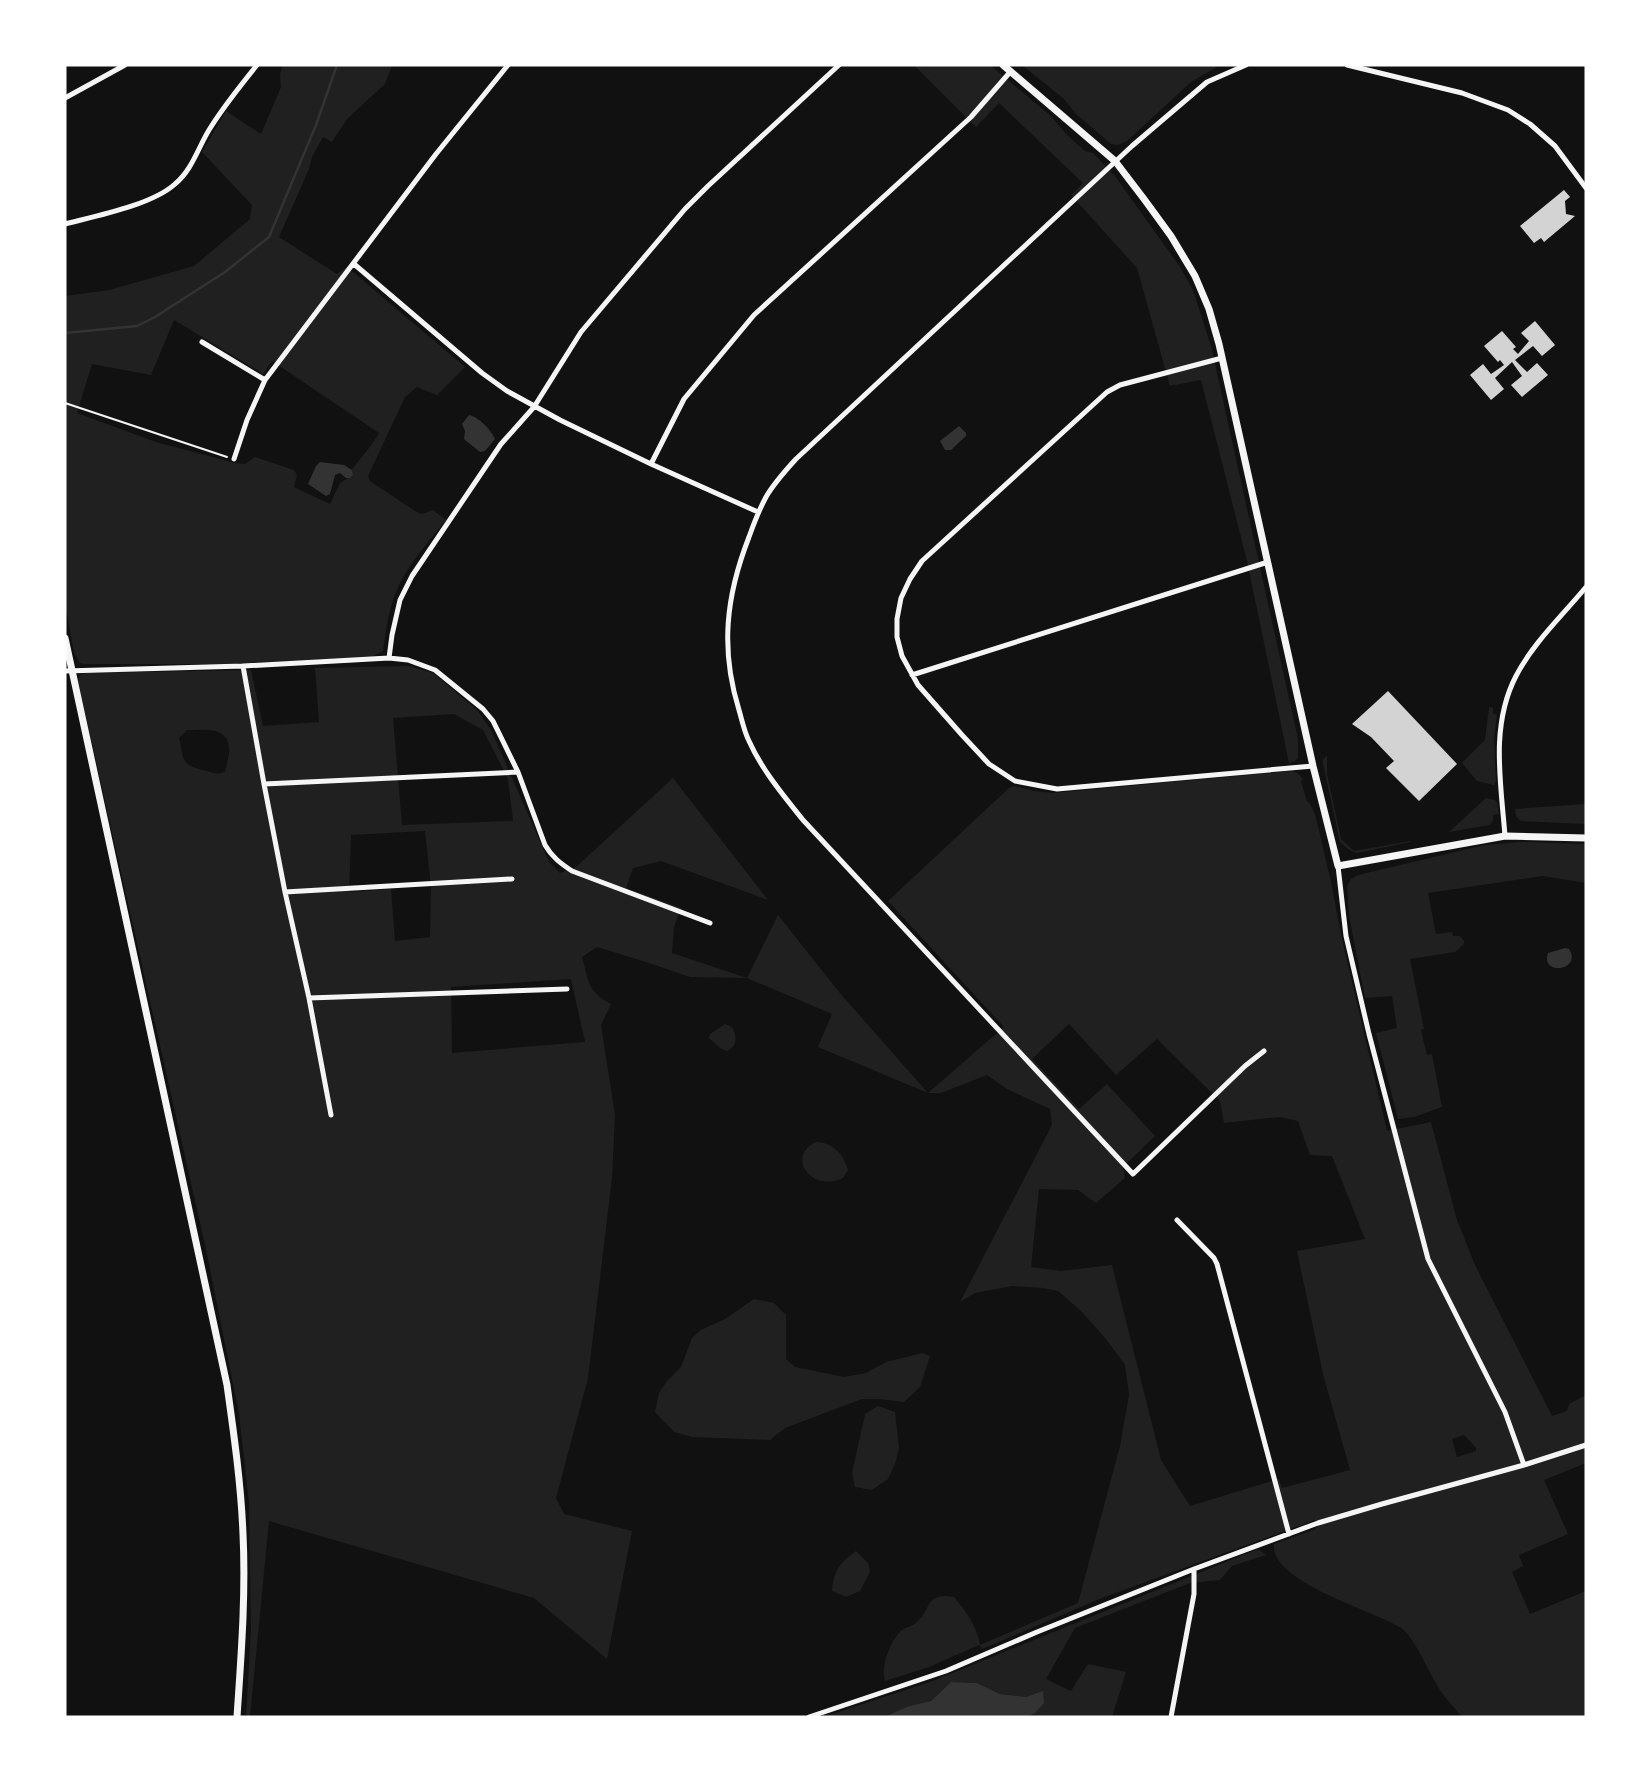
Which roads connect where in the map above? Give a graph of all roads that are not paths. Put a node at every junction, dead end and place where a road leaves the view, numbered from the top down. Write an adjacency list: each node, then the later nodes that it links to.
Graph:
1 (125, 65): 9 (street)
2 (257, 65): 12 (street)
3 (508, 65): 13 (street)
4 (839, 65): 17 (street)
5 (1003, 65): 8 (main road)
6 (1246, 65): 10 (street)
7 (1347, 65): 11 (street)
8 (1011, 71): 10 (main road); 19 (street)
9 (65, 99)
10 (1115, 161): 15 (main road); 20 (street)
11 (1586, 188)
12 (65, 224)
13 (354, 264): 16 (street); 17 (street)
14 (202, 342): 16 (street)
15 (1222, 358): 21 (main road); 27 (street)
16 (265, 380): 18 (street)
17 (534, 407): 19 (street); 24 (street)
18 (234, 459)
19 (651, 464): 20 (street)
20 (758, 512): 39 (street)
21 (1268, 562): 27 (street); 28 (main road)
22 (1586, 587): 31 (street)
23 (65, 638): 26 (main road)
24 (389, 658): 25 (street); 29 (street)
25 (243, 666): 26 (street); 30 (street)
26 (68, 671): 46 (main road)
27 (912, 675): 28 (street)
28 (1313, 765): 33 (main road)
29 (518, 772): 30 (street); 36 (street)
30 (264, 784): 35 (street)
31 (1505, 836): 32 (main road); 33 (main road)
32 (1586, 838)
33 (1338, 866): 43 (street)
34 (512, 879): 35 (street)
35 (285, 891): 38 (street)
36 (710, 923)
37 (567, 989): 38 (street)
38 (309, 998): 40 (street)
39 (1264, 1051)
40 (331, 1115)
41 (1177, 1220): 44 (street)
42 (1586, 1445): 43 (street)
43 (1524, 1465): 44 (street)
44 (1289, 1534): 45 (street)
45 (1194, 1569): 47 (street); 48 (street)
46 (237, 1717)
47 (809, 1717)
48 (1171, 1717)

